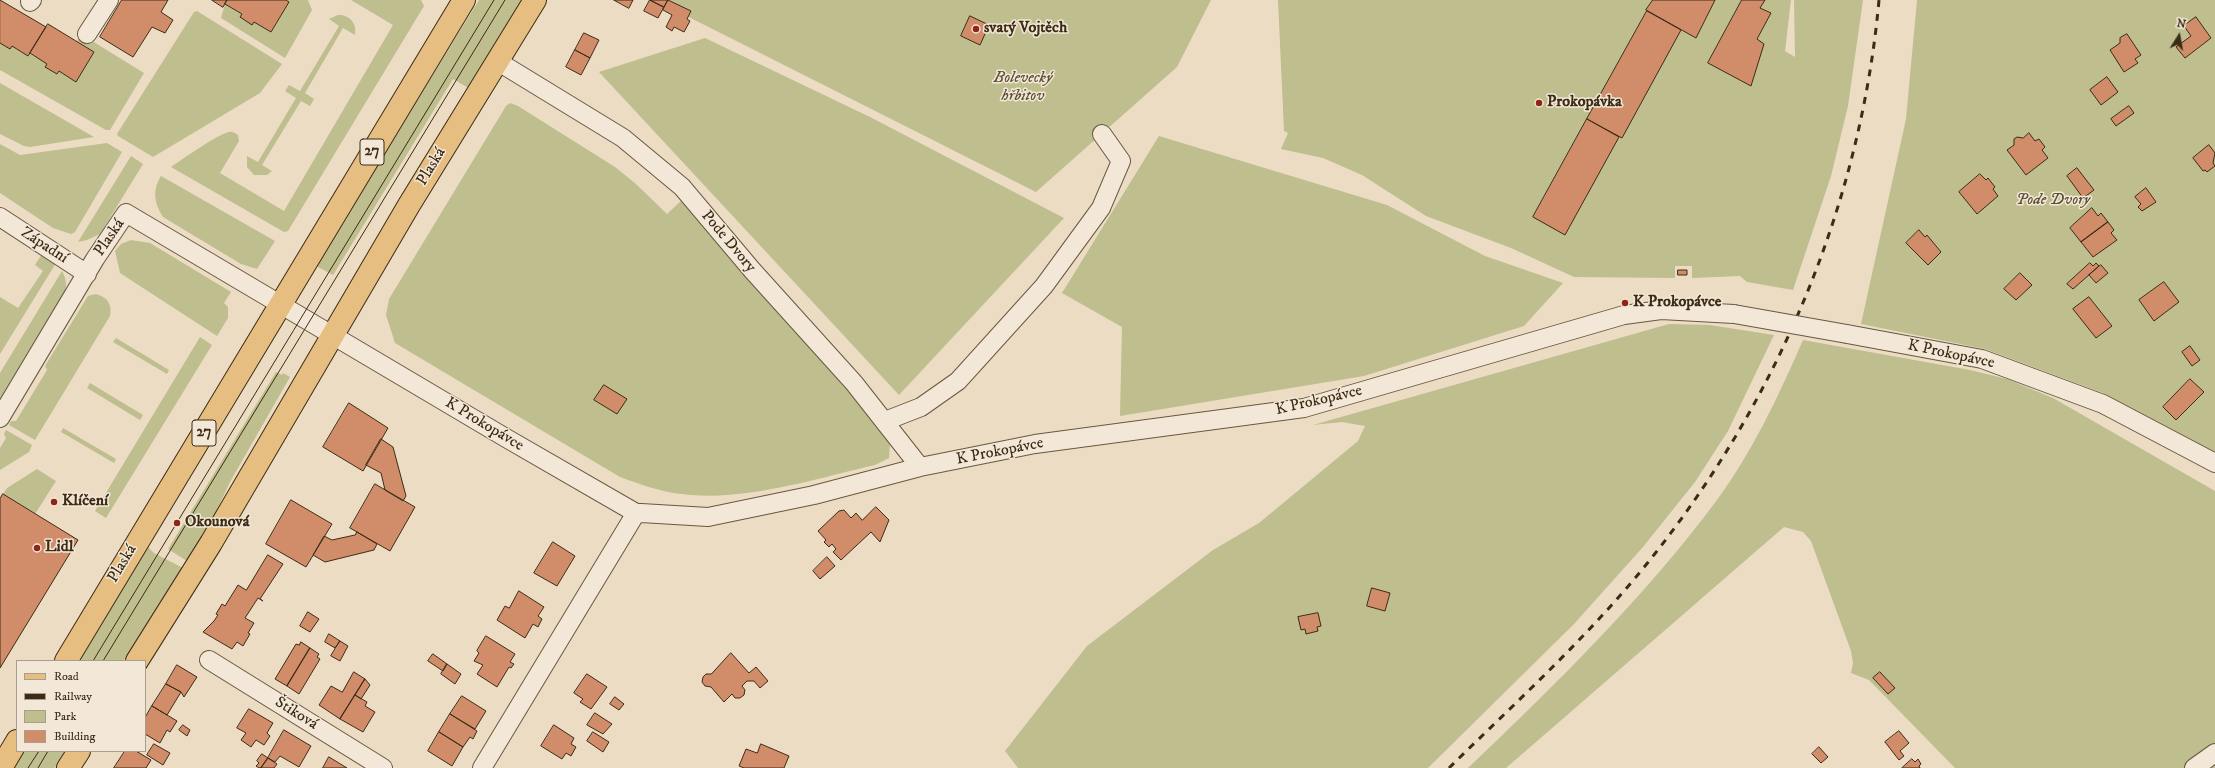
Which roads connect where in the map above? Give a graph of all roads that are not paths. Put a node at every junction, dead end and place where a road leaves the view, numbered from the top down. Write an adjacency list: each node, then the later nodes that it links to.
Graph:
1 (109, 0): 4 (street)
2 (464, 0): 9 (main road, Plaská / 27)
3 (534, 0): 5 (main road, Plaská)
4 (88, 34)
5 (497, 61): 10 (main road, Plaská); 12 (street, Pode Dvory)
6 (1102, 134): 12 (street)
7 (0, 217): 8 (street, Západní)
8 (87, 274): 9 (street, Plaská); 11 (street, Plaská)
9 (282, 304): 10 (street, Plaská); 16 (main road, Plaská / 27)
10 (332, 336): 15 (street, K Prokopávce); 17 (main road, Plaská)
11 (0, 418)
12 (885, 421): 14 (street, Pode Dvory)
13 (2215, 463): 14 (street, K Prokopávce, bridge)
14 (920, 467): 15 (street, K Prokopávce)
15 (636, 513): 25 (street)
16 (67, 660)
17 (138, 660)
18 (209, 660): 24 (street, Štiková)
19 (16, 743): 22 (main road)
20 (77, 752): 23 (main road)
21 (2215, 753): 26 (street)
22 (1, 768)
23 (68, 768)
24 (383, 768)
25 (482, 768)
26 (2194, 768)

